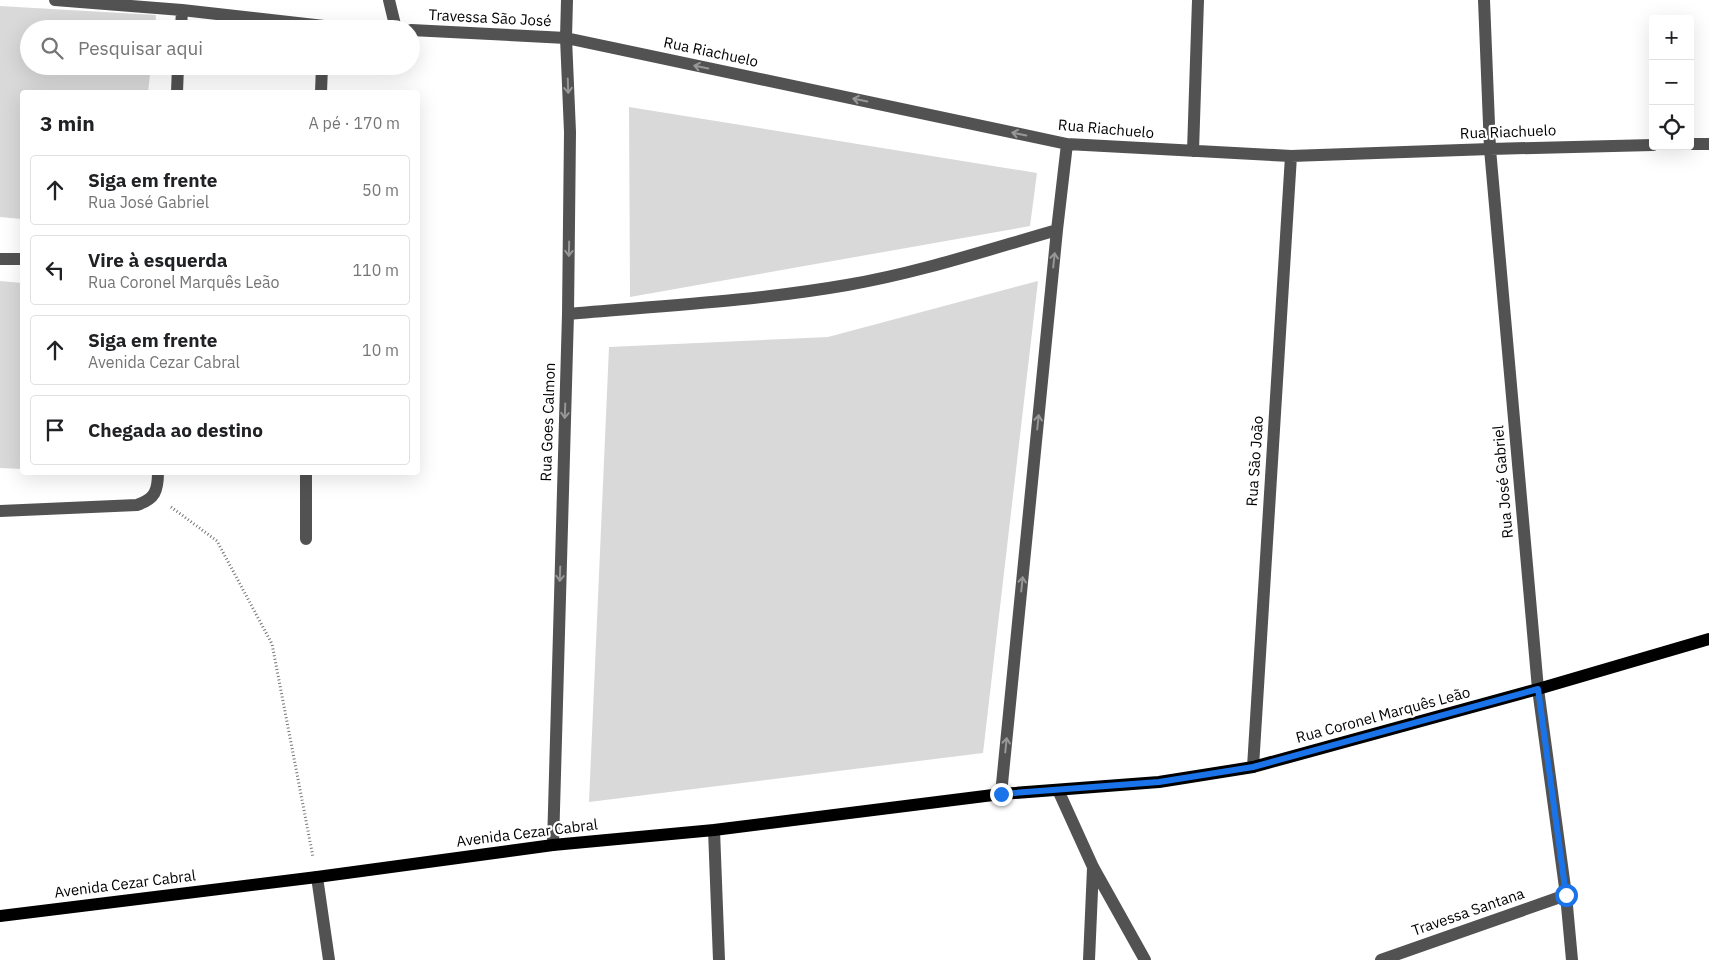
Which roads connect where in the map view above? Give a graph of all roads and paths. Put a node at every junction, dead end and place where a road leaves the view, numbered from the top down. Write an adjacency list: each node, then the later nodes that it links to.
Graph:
1 (55, 0): 6 (street)
2 (389, 0): 9 (street)
3 (568, 0): 11 (street, Rua Goes Calmon)
4 (1198, 0): 21 (street)
5 (1484, 0): 20 (street, Rua José Gabriel)
6 (182, 10): 7 (street); 8 (street)
7 (181, 20)
8 (266, 20)
9 (394, 20)
10 (420, 30): 11 (street, Travessa São José)
11 (566, 38): 16 (street, Rua Riachuelo, one-way to 11); 26 (street, Rua Goes Calmon, one-way to 26)
12 (178, 75): 14 (street)
13 (322, 75): 15 (street)
14 (177, 90)
15 (321, 90)
16 (1067, 144): 21 (street, Rua Riachuelo); 23 (street)
17 (1694, 144): 18 (street)
18 (1709, 144)
19 (1649, 145): 20 (street, Rua Riachuelo)
20 (1490, 149): 22 (street, Rua Riachuelo); 32 (street, Rua José Gabriel)
21 (1194, 152): 22 (street, Rua Riachuelo)
22 (1291, 156): 33 (street, Rua São João)
23 (1057, 230): 26 (street); 35 (street, one-way to 23)
24 (0, 259): 25 (street)
25 (20, 259)
26 (568, 314): 37 (street, Rua Goes Calmon, one-way to 37)
27 (306, 475): 30 (street)
28 (157, 483): 29 (street); 39 (path)
29 (0, 511)
30 (306, 539)
31 (1709, 638): 32 (main road, Rua Coronel Marquês Leão)
32 (1538, 689): 33 (main road, Rua Coronel Marquês Leão); 40 (street, Rua José Gabriel)
33 (1253, 767): 34 (main road, Rua Coronel Marquês Leão)
34 (1058, 790): 35 (main road, Avenida Cezar Cabral); 38 (street)
35 (1001, 794): 36 (main road, Avenida Cezar Cabral)
36 (714, 830): 37 (main road, Avenida Cezar Cabral); 43 (street)
37 (552, 845): 39 (main road, Avenida Cezar Cabral)
38 (1093, 867): 44 (street); 45 (street)
39 (317, 877): 41 (main road, Avenida Cezar Cabral); 42 (street)
40 (1566, 895): 46 (street, Travessa Santana); 47 (street, Rua José Gabriel)
41 (0, 916)
42 (329, 960)
43 (720, 960)
44 (1089, 960)
45 (1145, 960)
46 (1381, 960)
47 (1572, 960)

